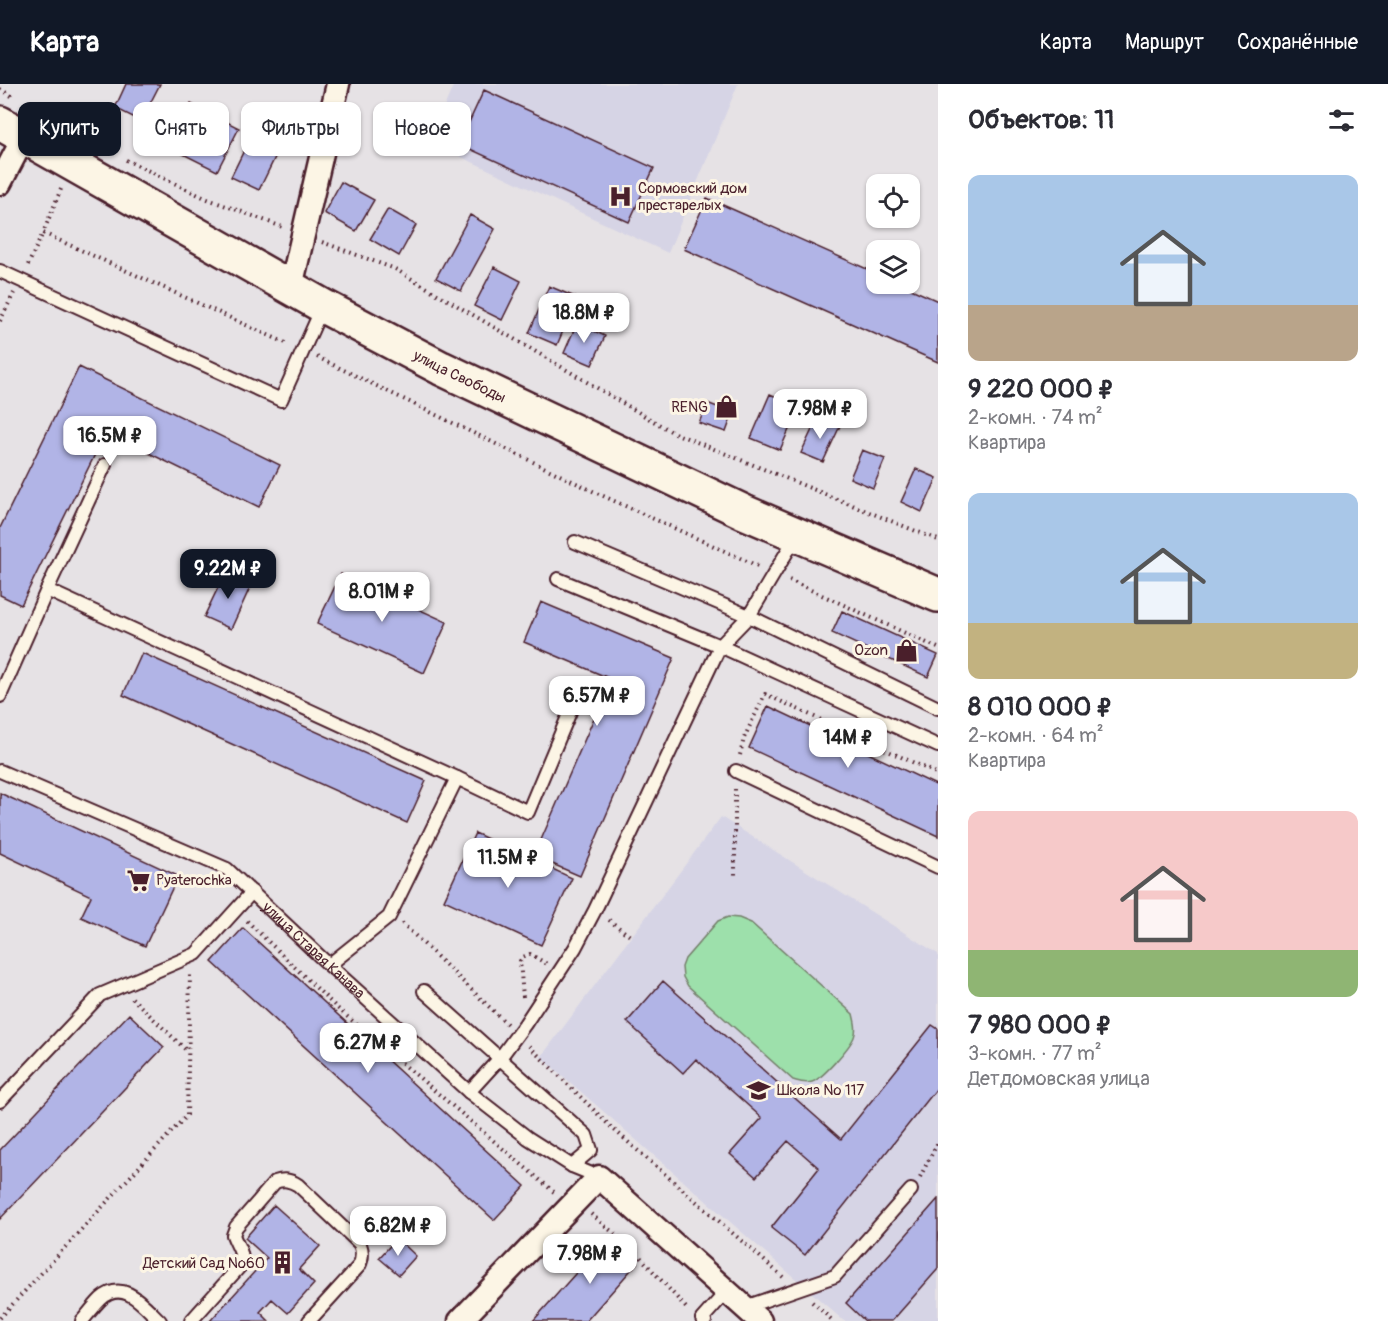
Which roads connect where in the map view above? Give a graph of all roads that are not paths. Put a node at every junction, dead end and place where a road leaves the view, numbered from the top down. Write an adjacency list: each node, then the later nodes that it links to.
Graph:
1 (338, 84): 5 (street)
2 (15, 120): 3 (street); 5 (main road, улица Свободы)
3 (0, 183)
4 (0, 271): 6 (lane)
5 (291, 288): 6 (main road, улица Свободы)
6 (323, 306): 8 (main road, улица Свободы)
7 (105, 465): 11 (lane)
8 (797, 534): 12 (main road, улица Свободы); 13 (lane)
9 (576, 542): 13 (lane)
10 (558, 579): 14 (lane)
11 (47, 590): 16 (lane); 21 (lane)
12 (938, 595)
13 (749, 616): 14 (lane); 17 (lane)
14 (720, 646): 18 (lane); 26 (lane)
15 (580, 688): 21 (lane)
16 (0, 696)
17 (938, 708)
18 (938, 746)
19 (0, 771): 23 (lane, улица Старая Канава)
20 (736, 771): 22 (lane)
21 (457, 778): 24 (lane)
22 (938, 867)
23 (252, 892): 24 (lane, улица Старая Канава); 28 (lane)
24 (329, 965): 27 (lane, улица Старая Канава)
25 (424, 991): 26 (lane)
26 (500, 1058): 27 (lane); 29 (lane)
27 (469, 1092): 29 (lane, улица Старая Канава)
28 (0, 1101)
29 (572, 1166): 30 (lane, улица Старая Канава)
30 (599, 1177): 32 (street, улица Старая Канава); 38 (street)
31 (911, 1190): 33 (lane)
32 (727, 1291): 33 (street, улица Старая Канава); 39 (lane)
33 (753, 1314)
34 (82, 1321): 35 (lane)
35 (160, 1321)
36 (191, 1321): 37 (lane)
37 (309, 1321)
38 (460, 1321)
39 (705, 1321)

